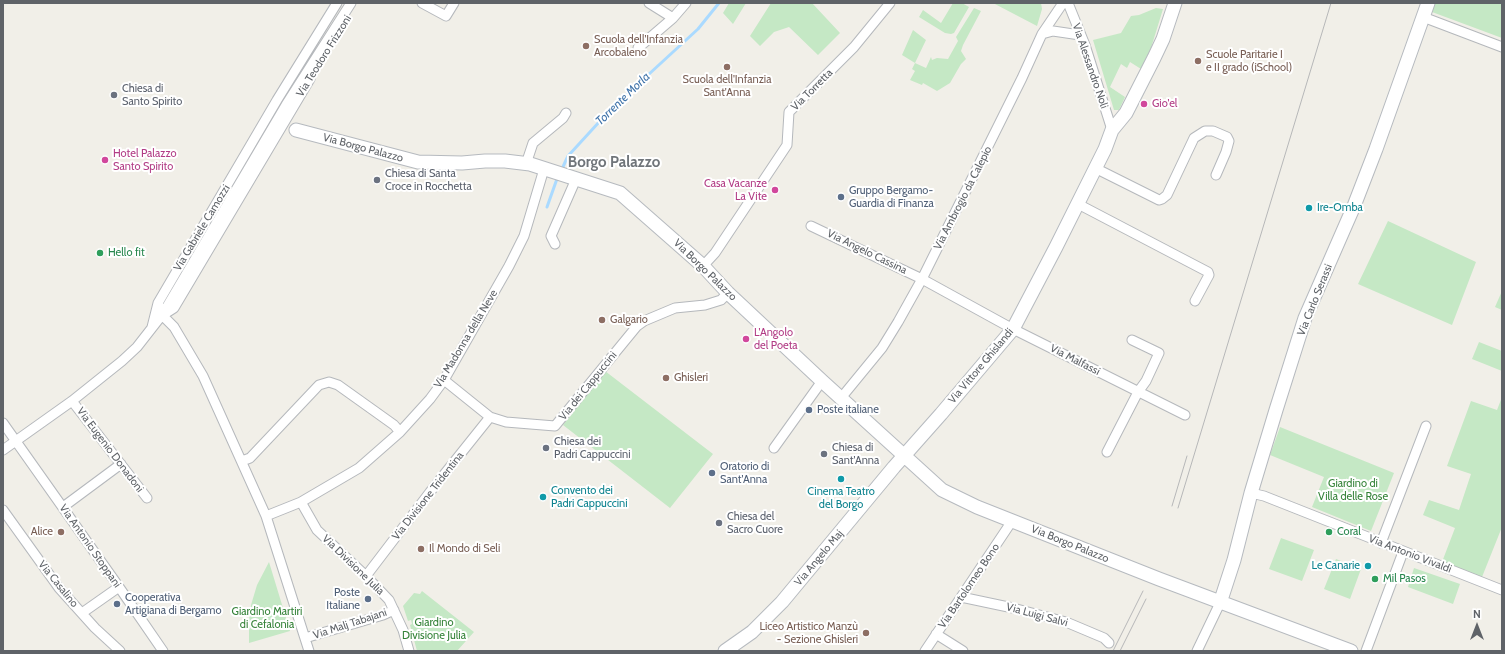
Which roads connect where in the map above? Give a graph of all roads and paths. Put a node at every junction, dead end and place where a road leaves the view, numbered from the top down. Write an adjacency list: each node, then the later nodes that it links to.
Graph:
1 (337, 3): 21 (street, Via Teodoro Frizzoni)
2 (351, 3): 19 (street, Via Teodoro Frizzoni)
3 (357, 3): 19 (street, Via Teodoro Frizzoni)
4 (454, 3): 12 (street)
5 (649, 3): 14 (street)
6 (686, 3): 14 (street)
7 (890, 3): 33 (street, Via Torretta)
8 (1063, 3): 15 (street, Via Ambrogio da Calepio)
9 (1068, 3): 16 (street, Via Alessandro Noli)
10 (1175, 3): 23 (street, Via Vittore Ghislandi)
11 (1428, 3): 13 (street, Via Carlo Serassi)
12 (426, 4)
13 (1423, 17): 17 (street); 61 (street, Via Carlo Serassi)
14 (673, 18): 18 (street)
15 (1042, 34): 16 (street); 35 (street, Via Ambrogio da Calepio)
16 (1080, 35): 23 (street, Via Alessandro Noli)
17 (1502, 47)
18 (638, 48)
19 (289, 106): 21 (street)
20 (566, 113): 25 (street)
21 (272, 121): 22 (street); 24 (street); 24 (street)
22 (296, 130): 25 (street, Via Borgo Palazzo)
23 (1112, 130): 26 (street, Via Vittore Ghislandi)
24 (269, 132): 34 (street, Via Gabriele Camozzi); 36 (street, Via Gabriele Camozzi); 40 (street, Via Gabriele Camozzi)
25 (526, 164): 27 (street, Via Borgo Palazzo)
26 (1095, 168): 28 (street); 30 (street, Via Vittore Ghislandi)
27 (546, 169): 29 (street, Via Borgo Palazzo); 44 (street, Via Madonna della Neve)
28 (1216, 175)
29 (574, 179): 32 (street); 33 (street, Via Borgo Palazzo)
30 (1078, 204): 38 (street); 41 (street, Via Vittore Ghislandi)
31 (811, 226): 35 (street, Via Angelo Cassina)
32 (555, 244)
33 (703, 266): 37 (street, Via Borgo Palazzo)
34 (169, 278): 36 (street); 39 (street, Via Gabriele Camozzi)
35 (922, 279): 41 (street, Via Angelo Cassina); 47 (street, Via Ambrogio da Calepio)
36 (180, 284): 40 (street, Via Gabriele Camozzi)
37 (728, 293): 45 (street, Via Borgo Palazzo); 50 (street, Via dei Cappuccini)
38 (1195, 301)
39 (158, 303): 40 (street); 42 (street, Via Gabriele Camozzi)
40 (162, 316): 42 (street, Via Gabriele Camozzi); 59 (street)
41 (1012, 329): 46 (street, Via Malfassi); 58 (street, Via Vittore Ghislandi)
42 (151, 330): 48 (street, Via Gabriele Camozzi)
43 (1132, 340): 46 (street)
44 (444, 380): 50 (street, Via dei Cappuccini); 53 (street, Via Madonna della Neve)
45 (822, 381): 47 (street, Via Borgo Palazzo); 55 (street)
46 (1138, 392): 49 (street, Via Malfassi); 57 (street)
47 (841, 398): 58 (street, Via Borgo Palazzo)
48 (72, 401): 54 (street, Via Gabriele Camozzi); 60 (street, Via Eugenio Donadoni)
49 (1185, 415)
50 (490, 417): 70 (street, Via Divisione Tridentina)
51 (3, 423): 54 (street, Via Antonio Stoppani)
52 (1426, 426): 68 (street)
53 (400, 432): 59 (street); 63 (street, Via Madonna della Neve)
54 (17, 441): 56 (street, Via Gabriele Camozzi); 64 (street, Via Antonio Stoppani)
55 (774, 448)
56 (3, 450)
57 (1107, 452)
58 (904, 455): 67 (street, Via Borgo Palazzo); 84 (street, Via Angelo Maj)
59 (242, 461): 66 (street)
60 (121, 464): 62 (street, Via Eugenio Donadoni); 64 (street)
61 (1251, 493): 68 (street, Via Antonio Vivaldi); 74 (street, Via Carlo Serassi)
62 (147, 498)
63 (301, 502): 66 (street, Via Madonna della Neve); 70 (street, Via Divisione Julia)
64 (63, 507): 71 (street, Via Antonio Stoppani)
65 (3, 510): 76 (street, Via Casalino)
66 (266, 516): 78 (street)
67 (1012, 521): 73 (street, Via Bartolomeo Bono); 74 (street, Via Borgo Palazzo)
68 (1381, 543): 69 (street, Via Antonio Vivaldi)
69 (1403, 552): 72 (street, Via Antonio Vivaldi); 89 (street)
70 (366, 576): 75 (street, Via Divisione Julia)
71 (119, 587): 76 (street); 81 (street, Via Antonio Stoppani)
72 (1502, 590)
73 (962, 597): 77 (street, Via Bartolomeo Bono); 79 (street, Via Luigi Salvi)
74 (1220, 603): 87 (street); 88 (street, Via Borgo Palazzo)
75 (394, 610): 78 (street, Via Malj Tabajani); 83 (street, Via Divisione Julia)
76 (82, 613): 80 (street, Via Casalino)
77 (936, 634): 85 (street, Via Bartolomeo Bono); 86 (street)
78 (305, 638): 82 (street)
79 (1109, 643)
80 (120, 651)
81 (163, 651)
82 (309, 651)
83 (409, 651)
84 (725, 651)
85 (925, 651)
86 (963, 651)
87 (1197, 651)
88 (1351, 651)
89 (1366, 651)

